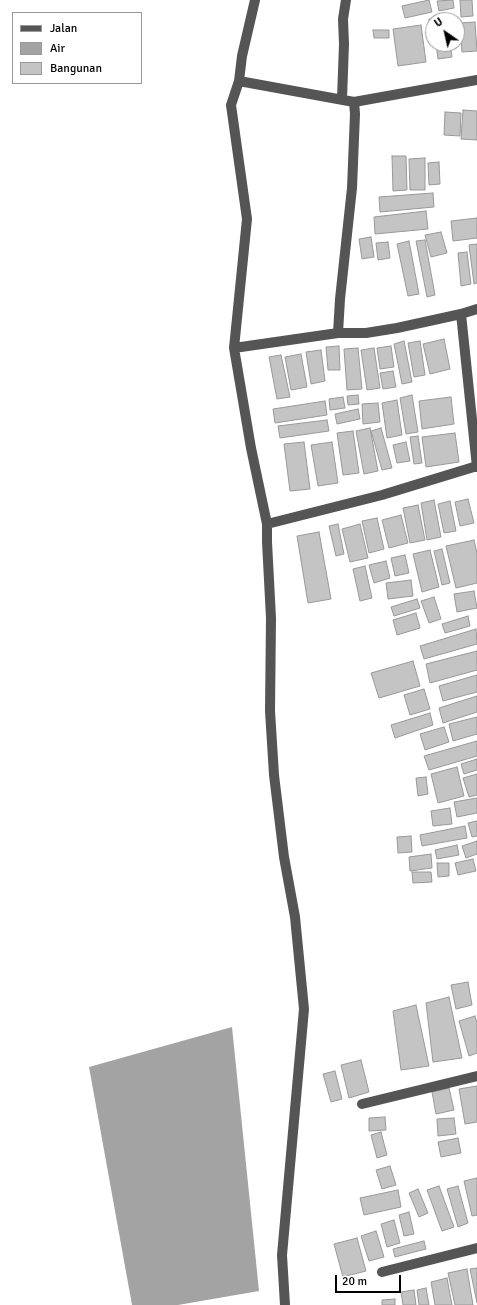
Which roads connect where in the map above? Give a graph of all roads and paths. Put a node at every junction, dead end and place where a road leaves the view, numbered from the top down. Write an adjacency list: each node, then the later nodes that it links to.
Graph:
1 (255, 0): 4 (street)
2 (346, 0): 5 (street)
3 (477, 80): 6 (street)
4 (239, 81): 5 (street); 10 (street)
5 (342, 99): 6 (street)
6 (354, 102): 9 (street)
7 (477, 309): 8 (street)
8 (461, 314): 9 (street); 11 (street)
9 (338, 333): 10 (street)
10 (234, 348): 12 (street)
11 (477, 466): 12 (street)
12 (267, 524): 17 (street)
13 (477, 1076): 14 (street)
14 (362, 1104)
15 (477, 1248): 16 (street)
16 (382, 1272)
17 (285, 1305)

